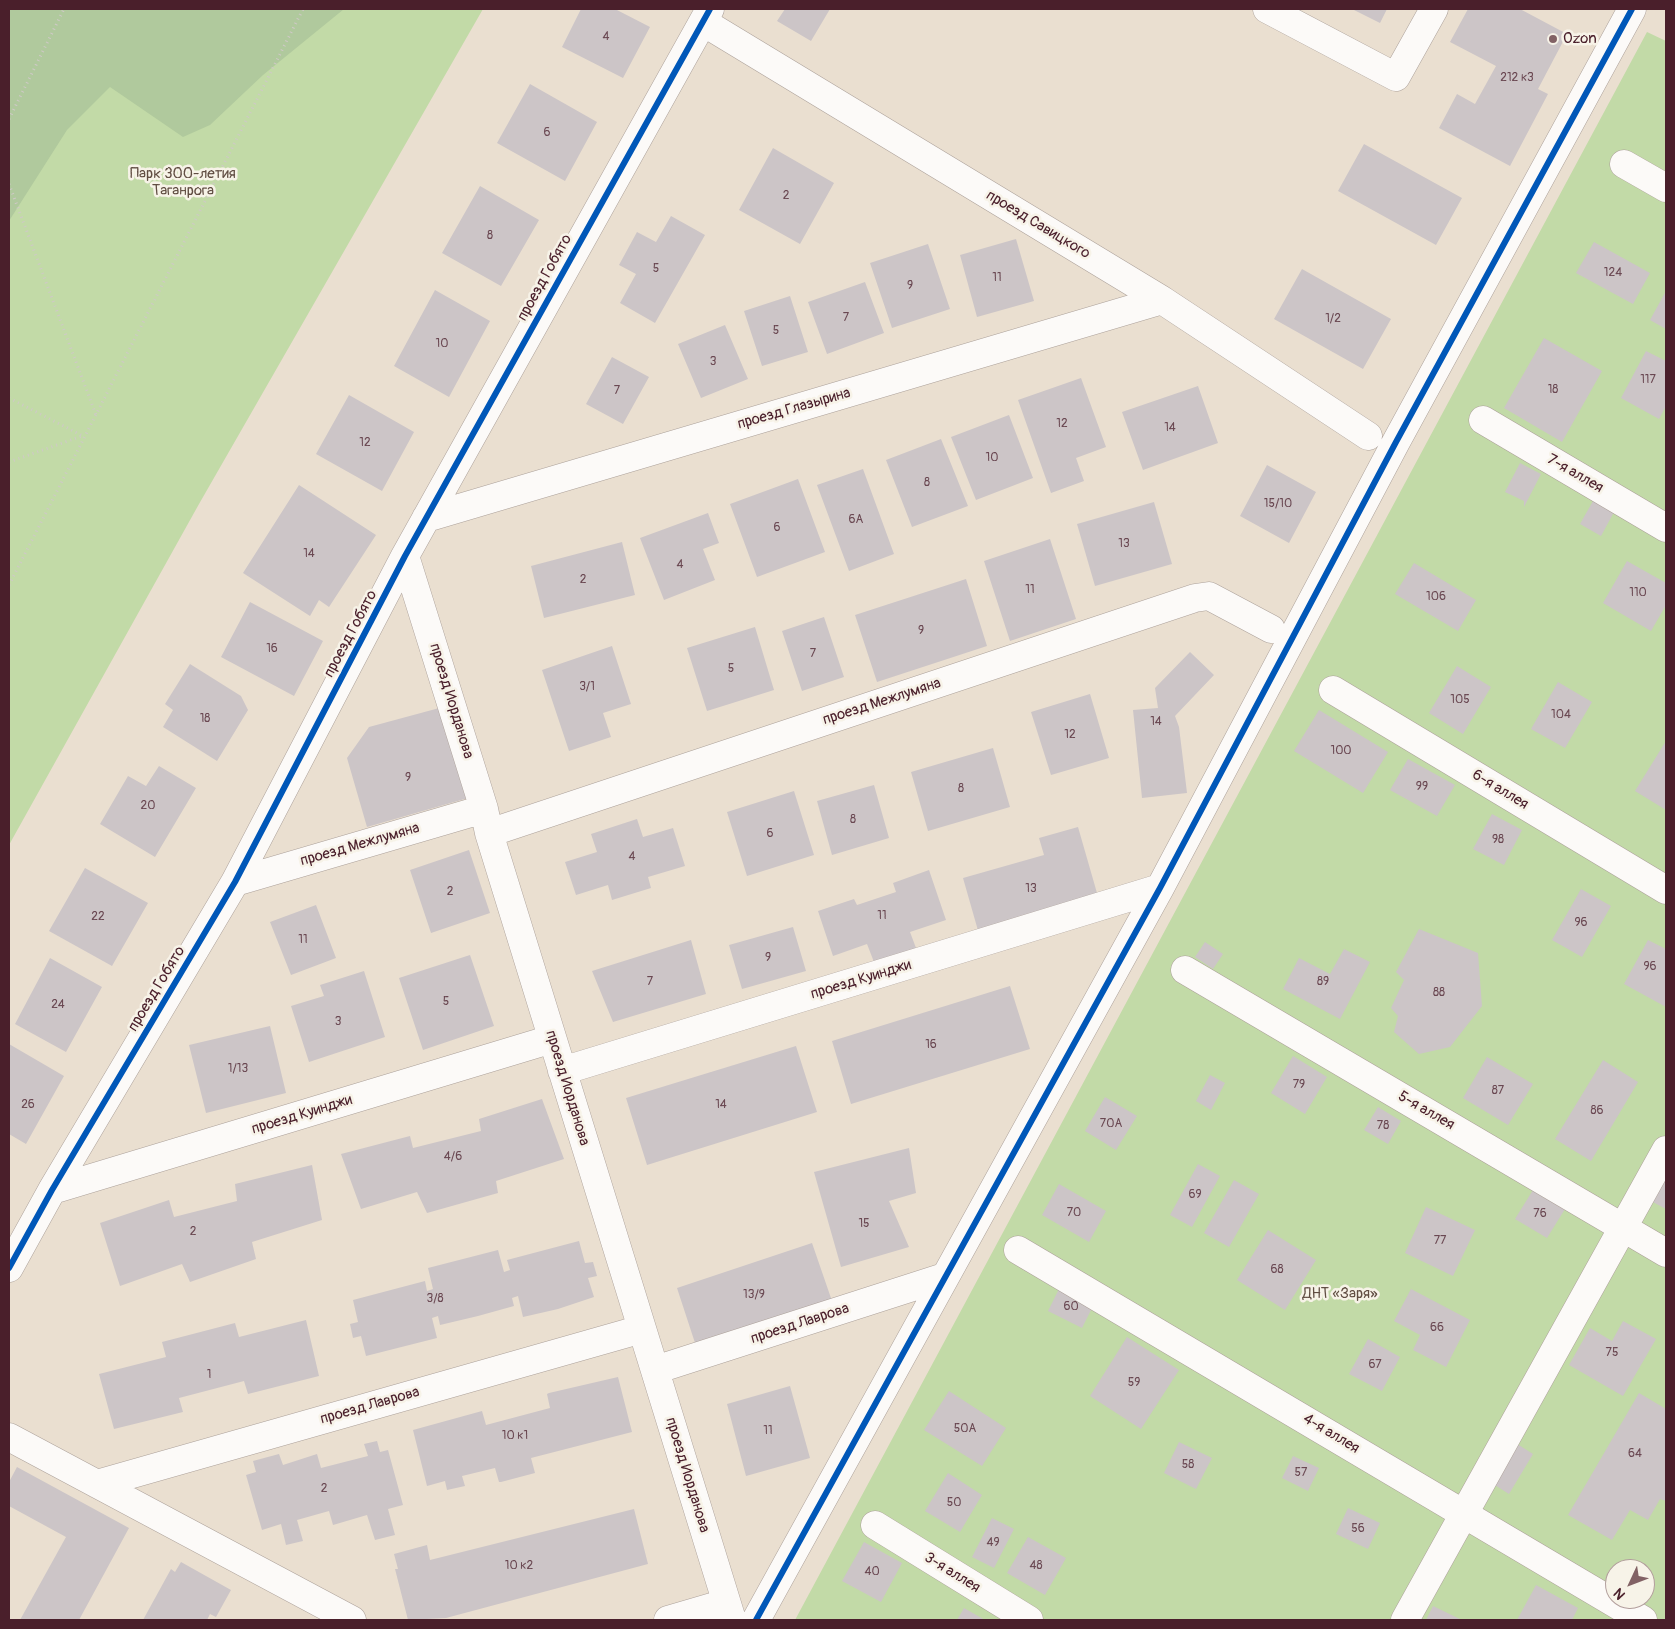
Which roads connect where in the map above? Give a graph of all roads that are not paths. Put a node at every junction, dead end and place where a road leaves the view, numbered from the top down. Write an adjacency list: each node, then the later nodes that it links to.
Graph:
1 (1267, 9): 2 (street)
2 (1434, 9)
3 (1632, 9): 17 (street)
4 (706, 15): 7 (street, проезд Савицкого); 10 (street, проезд Гобято)
5 (1624, 164): 6 (street)
6 (1666, 188)
7 (1162, 300): 9 (street, проезд Савицкого); 10 (street, проезд Глазырина)
8 (1483, 420): 11 (street, 7-я аллея)
9 (1368, 436)
10 (426, 518): 12 (street, проезд Гобято)
11 (1666, 528)
12 (405, 556): 15 (street, проезд Иорданова); 16 (street, проезд Гобято)
13 (1271, 628): 15 (street, проезд Межлумяна)
14 (1333, 690): 18 (street, 6-я аллея)
15 (487, 821): 16 (street, проезд Межлумяна); 20 (street, проезд Иорданова)
16 (235, 882): 23 (street, проезд Гобято)
17 (1160, 888): 21 (street, проезд Куинджи); 28 (street)
18 (1666, 890)
19 (1185, 970): 24 (street, 5-я аллея)
20 (552, 1039): 21 (street, проезд Иорданова); 23 (street, проезд Куинджи)
21 (562, 1071): 29 (street, проезд Иорданова)
22 (1666, 1150): 24 (street)
23 (52, 1190): 27 (street, проезд Гобято)
24 (1623, 1227): 26 (street, 5-я аллея); 33 (street)
25 (1018, 1250): 33 (street, 4-я аллея)
26 (1666, 1253)
27 (9, 1268)
28 (944, 1277): 30 (street, проезд Лаврова); 38 (street)
29 (642, 1328): 30 (street, проезд Иорданова); 32 (street, проезд Лаврова)
30 (655, 1370): 35 (street, проезд Иорданова)
31 (9, 1437): 32 (street)
32 (97, 1484): 36 (street)
33 (1464, 1513): 40 (street); 41 (street, 4-я аллея)
34 (874, 1525): 39 (street, 3-я аллея)
35 (729, 1612): 37 (street)
36 (352, 1620)
37 (668, 1620)
38 (756, 1620)
39 (1029, 1620)
40 (1405, 1620)
41 (1643, 1620)

